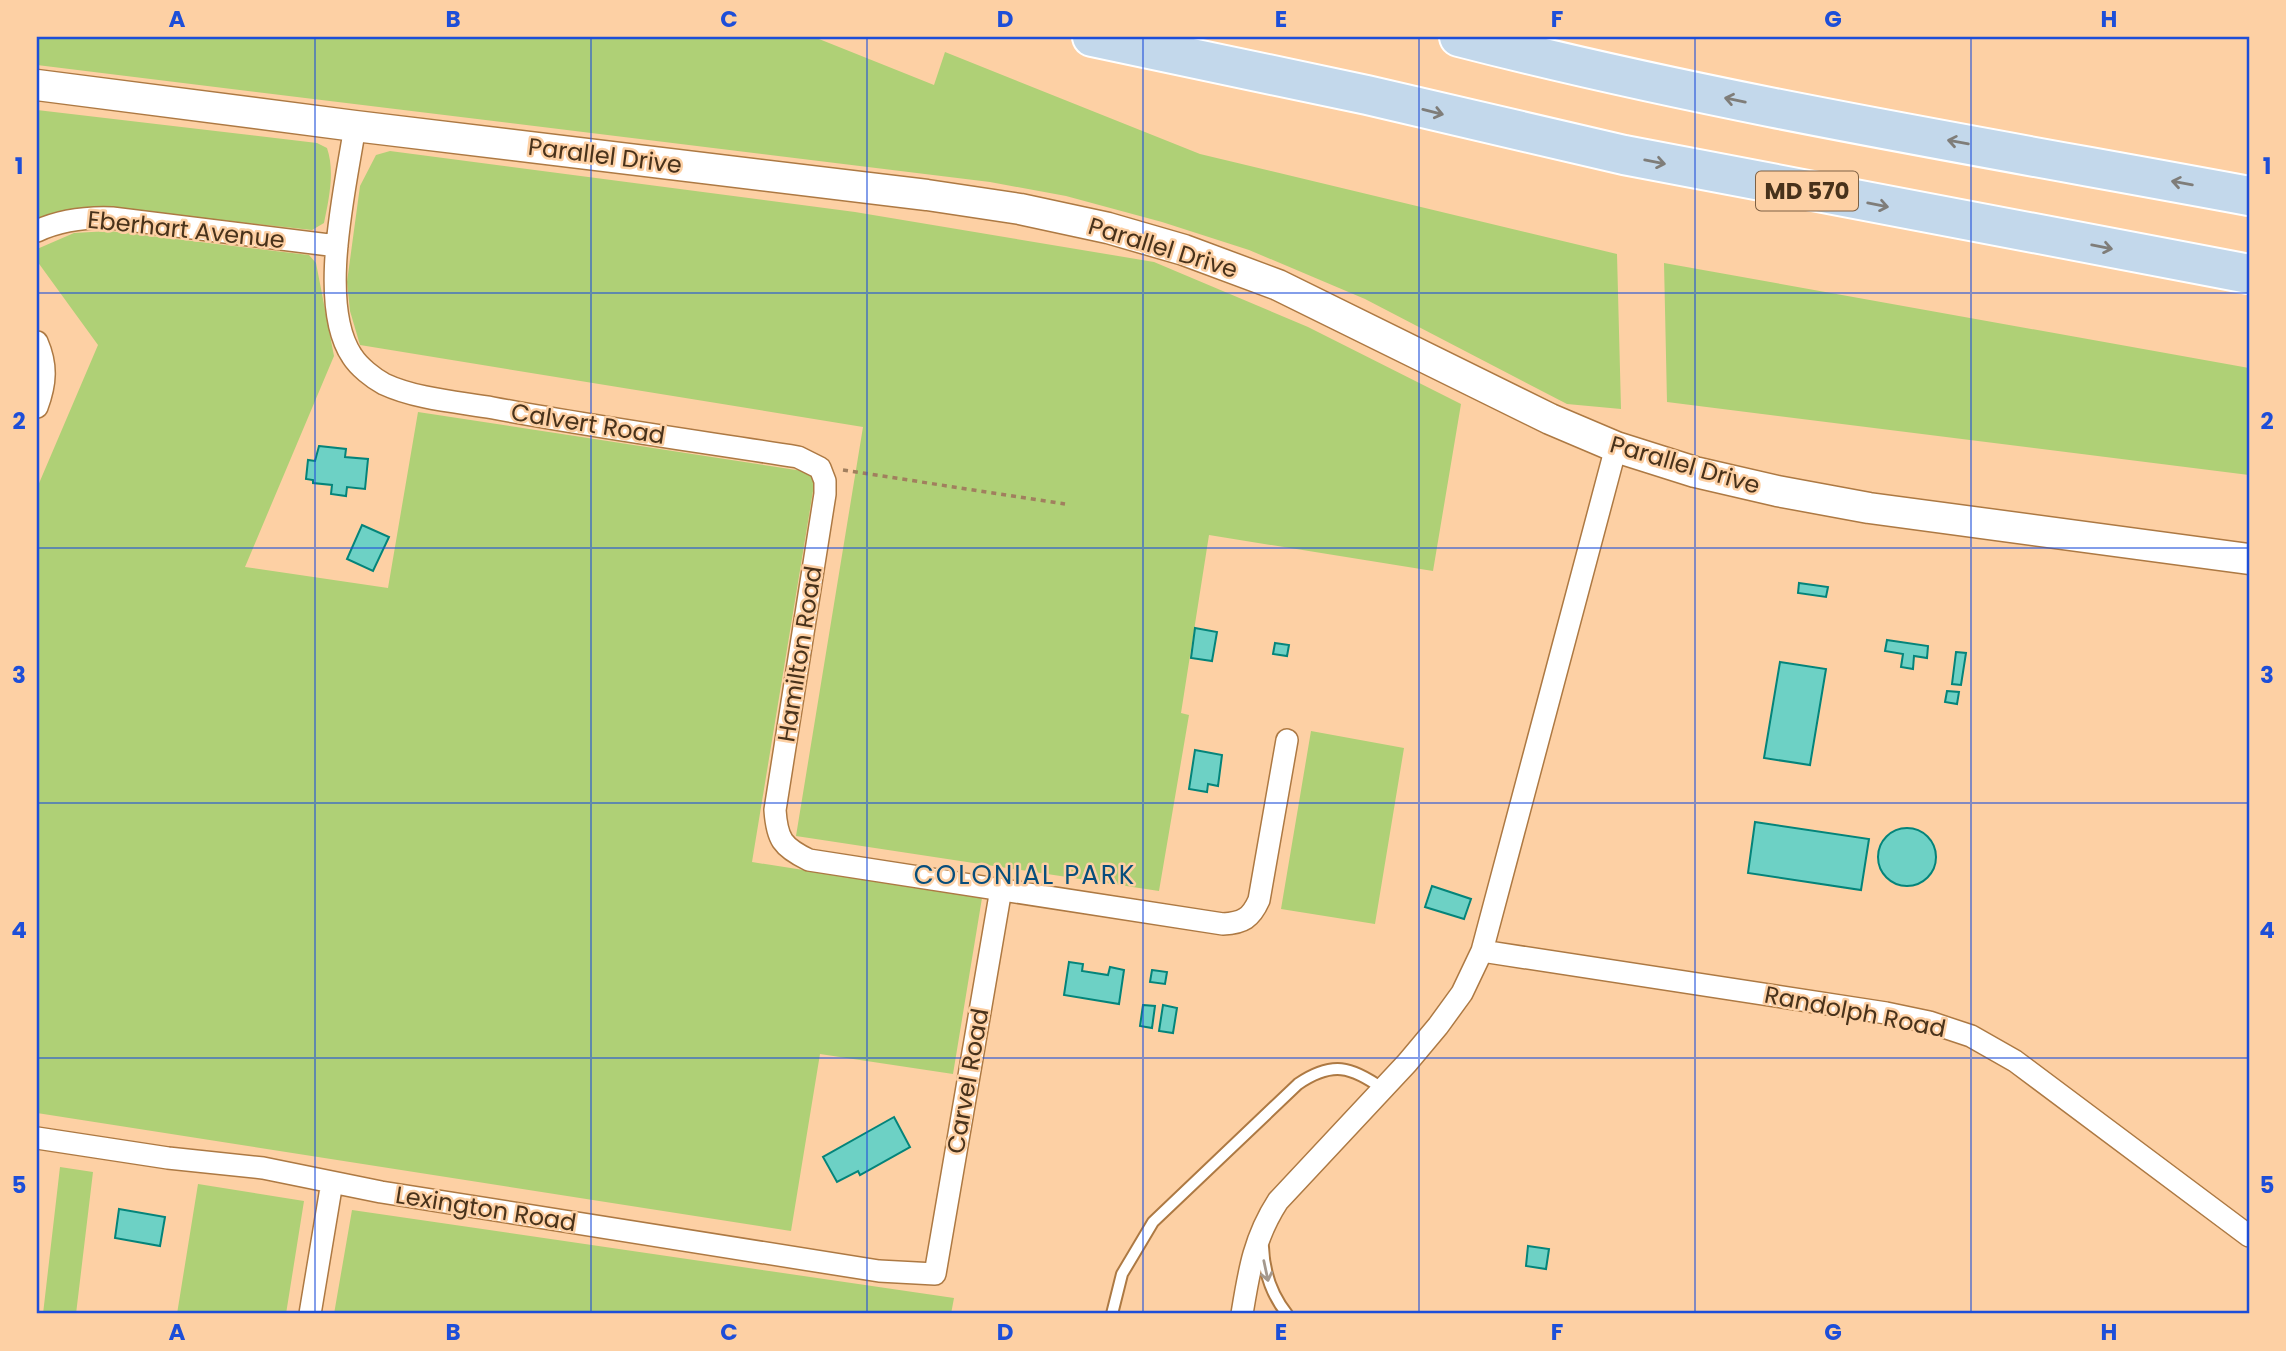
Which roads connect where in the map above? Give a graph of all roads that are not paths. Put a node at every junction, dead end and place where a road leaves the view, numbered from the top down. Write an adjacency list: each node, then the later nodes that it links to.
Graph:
1 (1092, 37): 5 (highway)
2 (1176, 37): 5 (highway, MD 570)
3 (1459, 37): 7 (highway, one-way to 3)
4 (37, 85): 6 (street, Parallel Drive)
5 (1367, 95): 10 (highway, MD 570, one-way to 10)
6 (355, 126): 9 (street, Calvert Road); 13 (street, Parallel Drive)
7 (2249, 196)
8 (37, 231): 9 (street, Eberhart Avenue)
9 (337, 246): 14 (street, Calvert Road)
10 (2249, 274)
11 (37, 342): 12 (street)
12 (37, 407)
13 (1616, 447): 15 (street, Parallel Drive); 18 (street)
14 (820, 468): 17 (street, Hamilton Road)
15 (2249, 559)
16 (1287, 740): 17 (street)
17 (1001, 889): 24 (street, Carvel Road)
18 (1482, 951): 19 (street); 23 (street, Randolph Road)
19 (1383, 1089): 22 (street); 26 (lane)
20 (37, 1138): 21 (street, Lexington Road)
21 (332, 1182): 24 (street, Lexington Road); 25 (street)
22 (1264, 1223): 27 (street); 28 (lane, one-way to 28)
23 (2249, 1236)
24 (935, 1274)
25 (310, 1314)
26 (1112, 1314)
27 (1242, 1314)
28 (1287, 1314)

